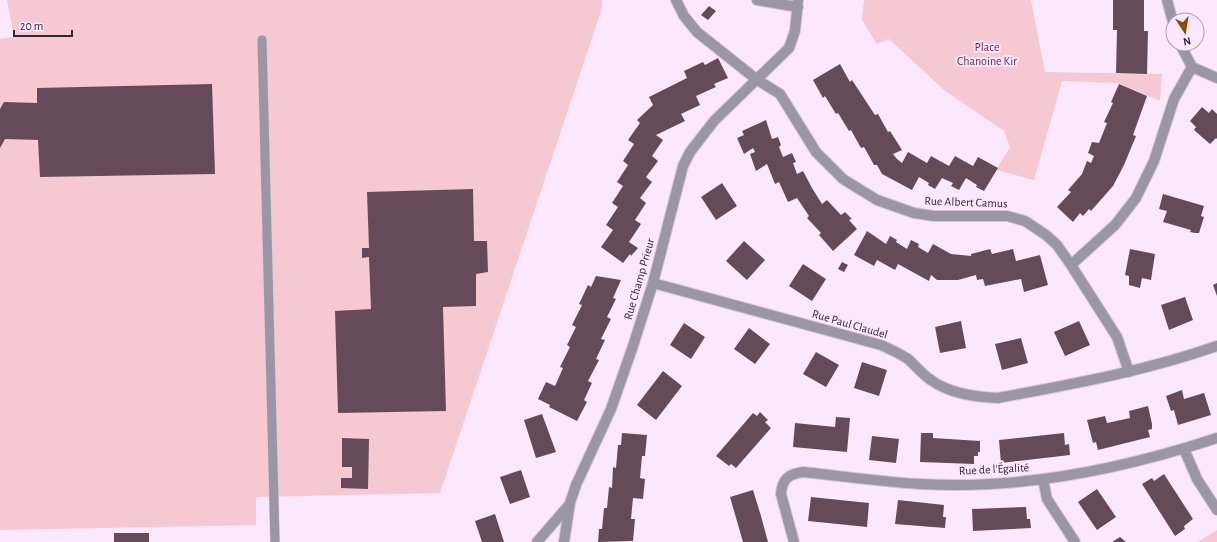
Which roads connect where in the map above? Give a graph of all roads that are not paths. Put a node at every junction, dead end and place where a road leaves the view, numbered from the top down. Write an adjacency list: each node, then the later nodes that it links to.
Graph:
1 (676, 0): 10 (street, Rue Albert Camus)
2 (757, 0): 4 (street)
3 (1167, 0): 5 (street)
4 (798, 3): 10 (street, Rue Champ Prieur)
5 (1170, 12)
6 (262, 40): 20 (lane)
7 (1184, 52): 8 (street)
8 (1192, 67): 9 (street); 11 (street)
9 (1217, 78)
10 (756, 79): 11 (street, Rue Albert Camus); 12 (street, Rue Champ Prieur)
11 (1071, 265): 14 (street, Rue Albert Camus)
12 (653, 283): 14 (street, Rue Paul Claudel); 18 (street, Rue Champ Prieur)
13 (1217, 346): 14 (street, Rue Paul Claudel)
14 (1129, 372)
15 (1217, 438): 16 (street, Rue de l'Égalité)
16 (1184, 449): 17 (street, Rue de l'Égalité); 19 (street)
17 (1044, 479): 23 (street, Rue de l'Égalité); 24 (street)
18 (570, 503): 21 (street, Rue Champ Prieur); 22 (street, Rue Champ Prieur)
19 (1217, 510)
20 (275, 542)
21 (537, 542)
22 (564, 542)
23 (794, 542)
24 (1075, 542)

